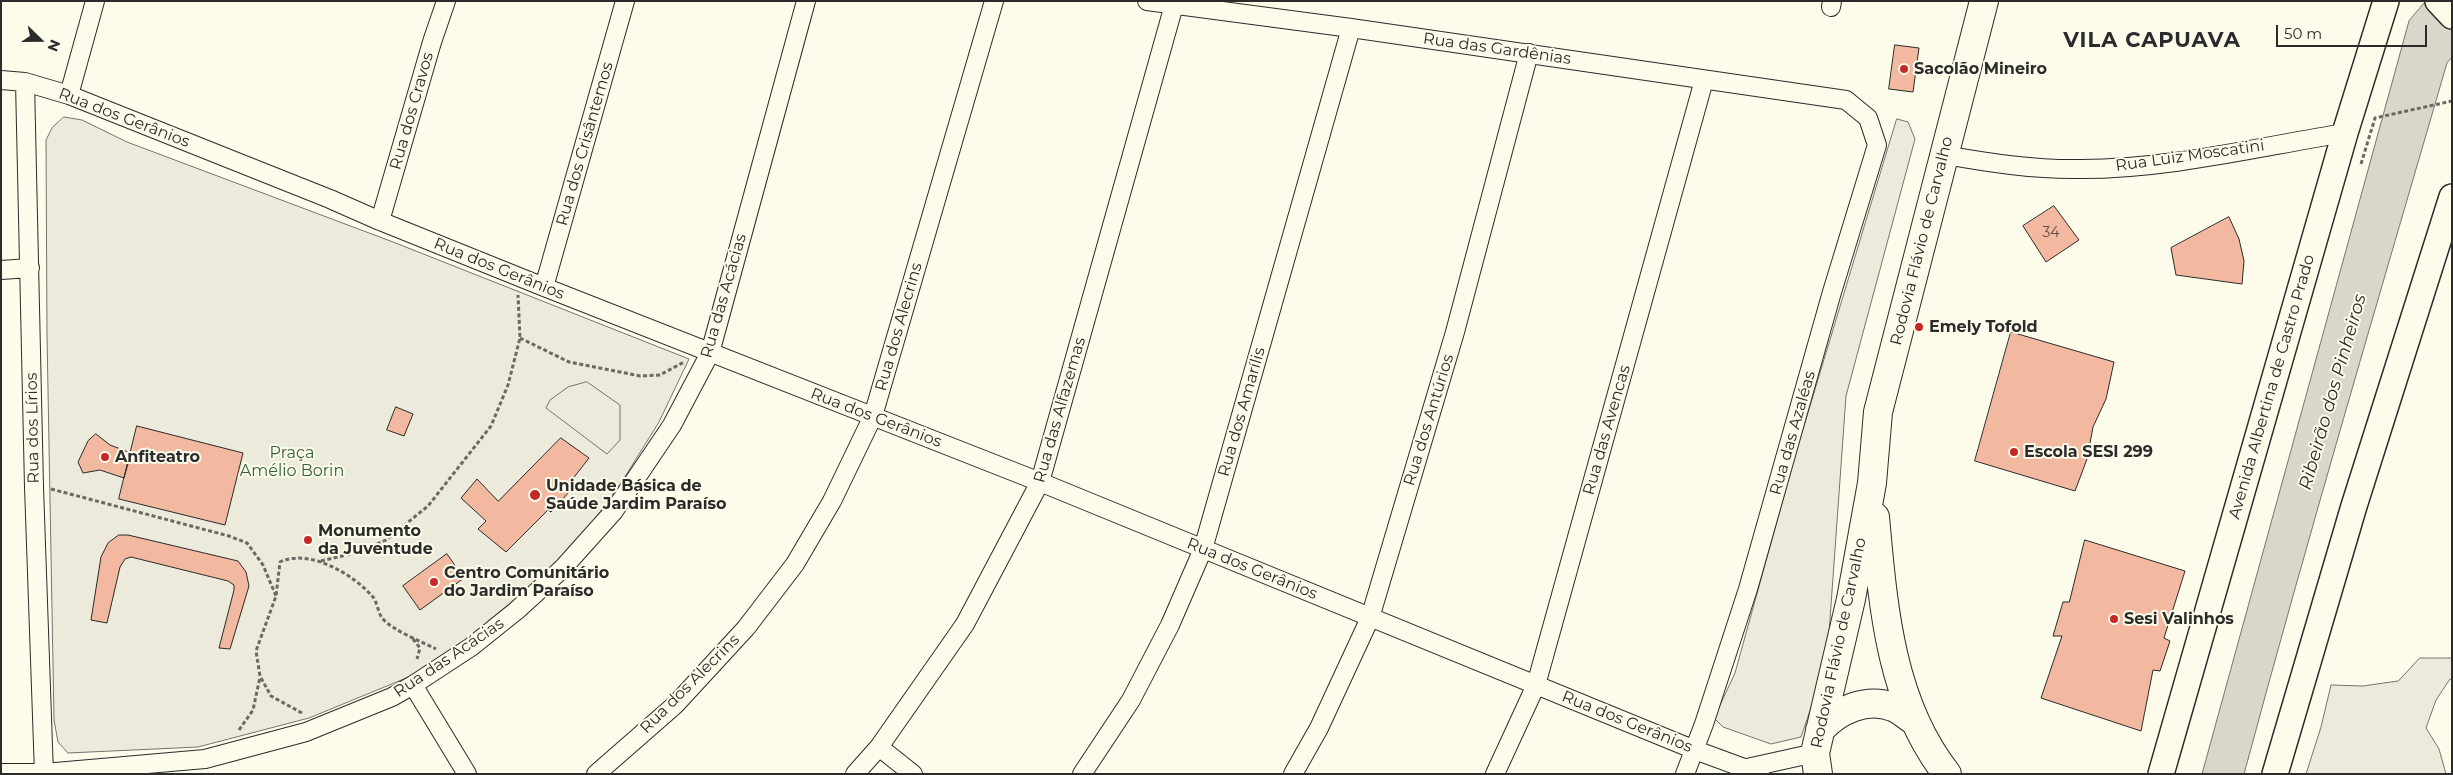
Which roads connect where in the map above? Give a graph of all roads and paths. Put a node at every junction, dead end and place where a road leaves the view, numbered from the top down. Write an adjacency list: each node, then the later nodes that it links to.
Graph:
1 (95, 1): 18 (street)
2 (446, 1): 25 (street, Rua dos Cravos)
3 (625, 1): 29 (street, Rua dos Crisântemos)
4 (806, 1): 31 (street, Rua das Acácias)
5 (994, 1): 32 (street, Rua dos Alecrins)
6 (1147, 1): 10 (street, Rua das Gardênias)
7 (1984, 1): 23 (main road, Rodovia Flávio de Carvalho)
8 (2386, 1): 22 (main road, Avenida Albertina de Castro Prado)
9 (2438, 1): 12 (main road)
10 (1174, 5): 11 (street, Rua das Gardênias); 33 (street, Rua das Alfazemas)
11 (1203, 5): 13 (street, Rua das Gardênias)
12 (2452, 16)
13 (1352, 28): 14 (street, Rua das Gardênias); 36 (street, Rua dos Amarílis)
14 (1529, 53): 16 (street, Rua das Gardênias); 39 (street, Rua dos Antúrios)
15 (1, 80): 17 (street, Rua dos Gerânios)
16 (1704, 80): 19 (street, Rua das Gardênias); 42 (street, Rua das Avencas)
17 (25, 82): 18 (street, Rua dos Gerânios); 26 (street, Rua dos Lírios)
18 (69, 95): 25 (street, Rua dos Gerânios)
19 (1846, 100): 47 (street, Rua das Azaléas)
20 (2452, 101): 21 (path)
21 (2376, 118)
22 (2345, 133): 23 (street, Rua Luiz Moscatini); 62 (main road, Avenida Albertina de Castro Prado)
23 (1945, 155): 34 (main road, Rodovia Flávio de Carvalho)
24 (2452, 197): 63 (main road)
25 (380, 221): 28 (street, Rua dos Gerânios)
26 (30, 268): 27 (street); 35 (street, Rua dos Lírios)
27 (1, 270)
28 (517, 276): 29 (street, Rua dos Gerânios); 30 (path)
29 (544, 287): 31 (street, Rua dos Gerânios)
30 (520, 338): 31 (path); 37 (path)
31 (710, 353): 32 (street, Rua dos Gerânios); 40 (street, Rua das Acácias)
32 (873, 416): 33 (street, Rua dos Gerânios); 55 (street, Rua dos Alecrins)
33 (1040, 482): 36 (street, Rua dos Gerânios); 46 (street, Rua das Alfazemas)
34 (1872, 483): 44 (main road, Rodovia Flávio de Carvalho); 48 (main road, Rodovia Flávio de Carvalho)
35 (34, 486): 38 (path); 53 (street, Rua dos Lírios)
36 (1203, 549): 39 (street, Rua dos Gerânios); 58 (street, Rua dos Amarílis)
37 (320, 562): 38 (path); 40 (path)
38 (276, 596): 41 (path)
39 (1370, 618): 42 (street, Rua dos Gerânios); 59 (street, Rua dos Antúrios)
40 (455, 658): 43 (street, Rua das Acácias)
41 (260, 676): 45 (path); 49 (path)
42 (1536, 684): 47 (street, Rua dos Gerânios); 60 (street, Rua das Avencas)
43 (413, 685): 45 (street, Rua das Acácias); 54 (street)
44 (1913, 720): 48 (main road); 50 (main road, Rodovia Flávio de Carvalho)
45 (323, 726): 49 (street, Rua das Acácias)
46 (879, 747): 56 (street, Rua das Alfazemas); 57 (street)
47 (1694, 750): 51 (street, Rua dos Gerânios); 61 (street, Rua das Azaléas)
48 (1818, 752): 51 (street, Rua dos Gerânios)
49 (223, 755): 53 (street, Rua das Acácias)
50 (1941, 770)
51 (1754, 771)
52 (1, 773): 53 (street, Rua das Acácias)
53 (44, 773)
54 (467, 774)
55 (596, 774)
56 (855, 774)
57 (913, 774)
58 (1082, 774)
59 (1293, 774)
60 (1495, 774)
61 (1684, 774)
62 (2160, 774)
63 (2275, 774)

